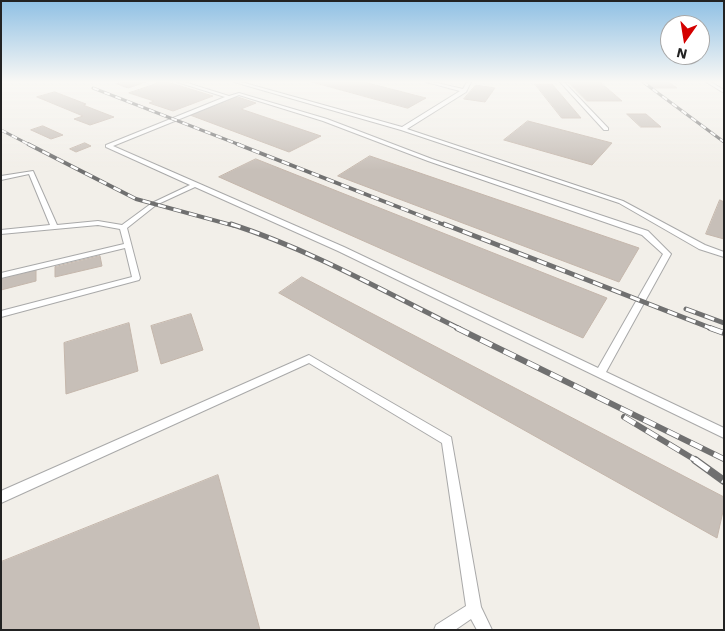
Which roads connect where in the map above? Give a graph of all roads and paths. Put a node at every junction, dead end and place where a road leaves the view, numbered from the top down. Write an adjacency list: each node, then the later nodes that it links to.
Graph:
1 (193, 111): 9 (lane)
2 (297, 111): 17 (lane)
3 (341, 111): 6 (lane)
4 (431, 111): 6 (lane)
5 (590, 111): 7 (lane)
6 (403, 129): 14 (lane)
7 (606, 129)
8 (1, 178): 10 (lane)
9 (196, 184): 11 (lane); 17 (lane)
10 (54, 227): 11 (lane); 12 (lane)
11 (123, 227): 13 (lane)
12 (1, 232)
13 (128, 245): 15 (lane); 16 (lane)
14 (724, 254)
15 (1, 276)
16 (1, 314)
17 (600, 374): 18 (lane)
18 (724, 433)
19 (1, 497): 20 (lane)
20 (474, 609): 21 (lane); 22 (lane)
21 (441, 630)
22 (485, 630)

